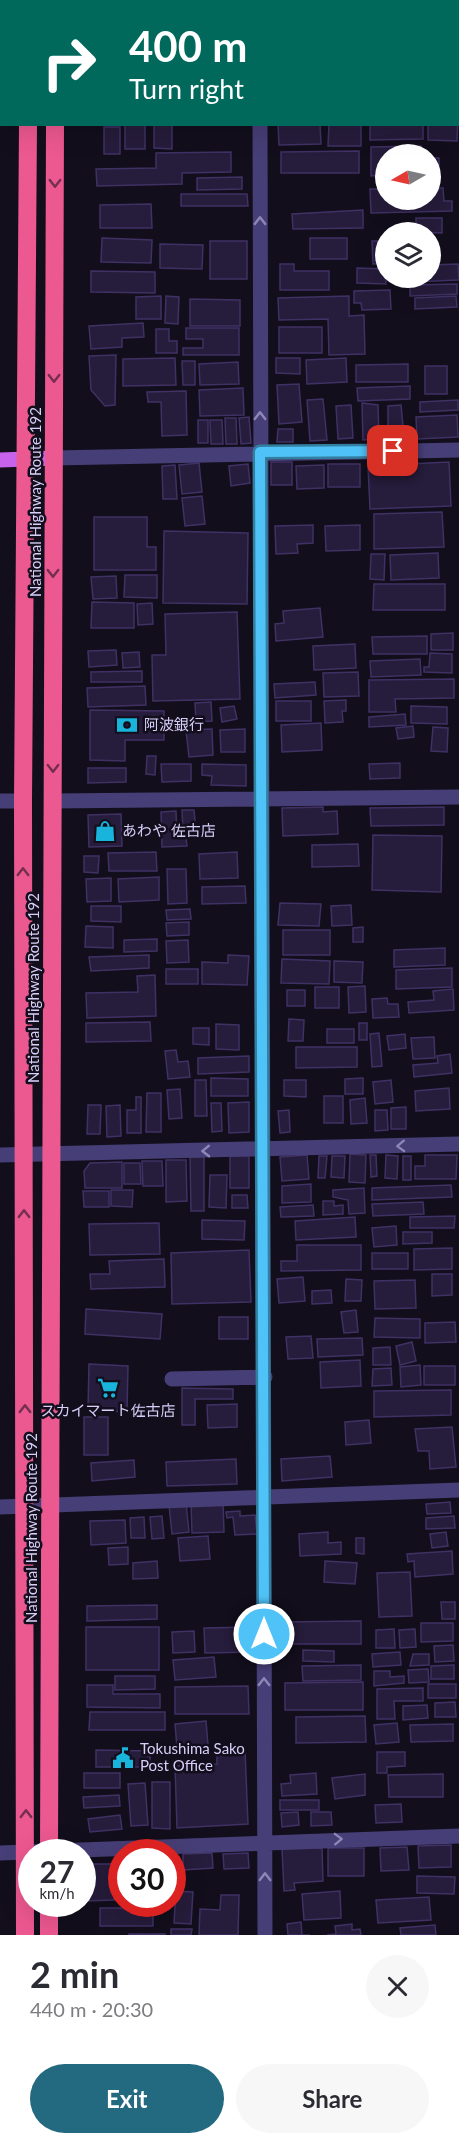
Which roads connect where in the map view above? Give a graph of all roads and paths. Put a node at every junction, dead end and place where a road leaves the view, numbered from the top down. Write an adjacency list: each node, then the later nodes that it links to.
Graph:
1 (28, 126): 7 (highway, National Highway Route 192)
2 (55, 126): 6 (highway, National Highway Route 192, one-way to 6)
3 (260, 126): 5 (street, one-way to 3)
4 (459, 450): 5 (street)
5 (260, 452): 6 (street); 13 (street)
6 (54, 458): 7 (main road); 12 (highway, National Highway Route 192, one-way to 12)
7 (25, 459): 8 (main road); 11 (highway, National Highway Route 192)
8 (0, 460)
9 (459, 796): 13 (street)
10 (0, 801): 11 (street)
11 (23, 801): 17 (highway, National Highway Route 192, one-way to 11)
12 (52, 801): 13 (street); 16 (highway, National Highway Route 192)
13 (260, 801): 15 (street)
14 (459, 1144): 15 (street, one-way to 15)
15 (263, 1150): 16 (street, one-way to 16); 19 (street)
16 (51, 1153): 17 (street); 23 (highway, National Highway Route 192)
17 (24, 1154): 18 (street); 24 (highway, National Highway Route 192, one-way to 17)
18 (0, 1155)
19 (265, 1377): 20 (street); 22 (street)
20 (172, 1379)
21 (459, 1490): 22 (street)
22 (264, 1496): 23 (street); 29 (street, one-way to 22)
23 (50, 1505): 24 (street); 28 (highway, National Highway Route 192)
24 (26, 1506): 25 (street); 27 (highway, National Highway Route 192, one-way to 24)
25 (0, 1507)
26 (459, 1836): 29 (street, one-way to 26)
27 (26, 1839)
28 (49, 1839)
29 (265, 1841): 30 (street); 37 (street, one-way to 29)
30 (96, 1849)
31 (18, 1852): 32 (street)
32 (0, 1853)
33 (25, 1917): 35 (highway, National Highway Route 192)
34 (49, 1917): 36 (highway)
35 (25, 1935)
36 (49, 1935)
37 (265, 1935)

